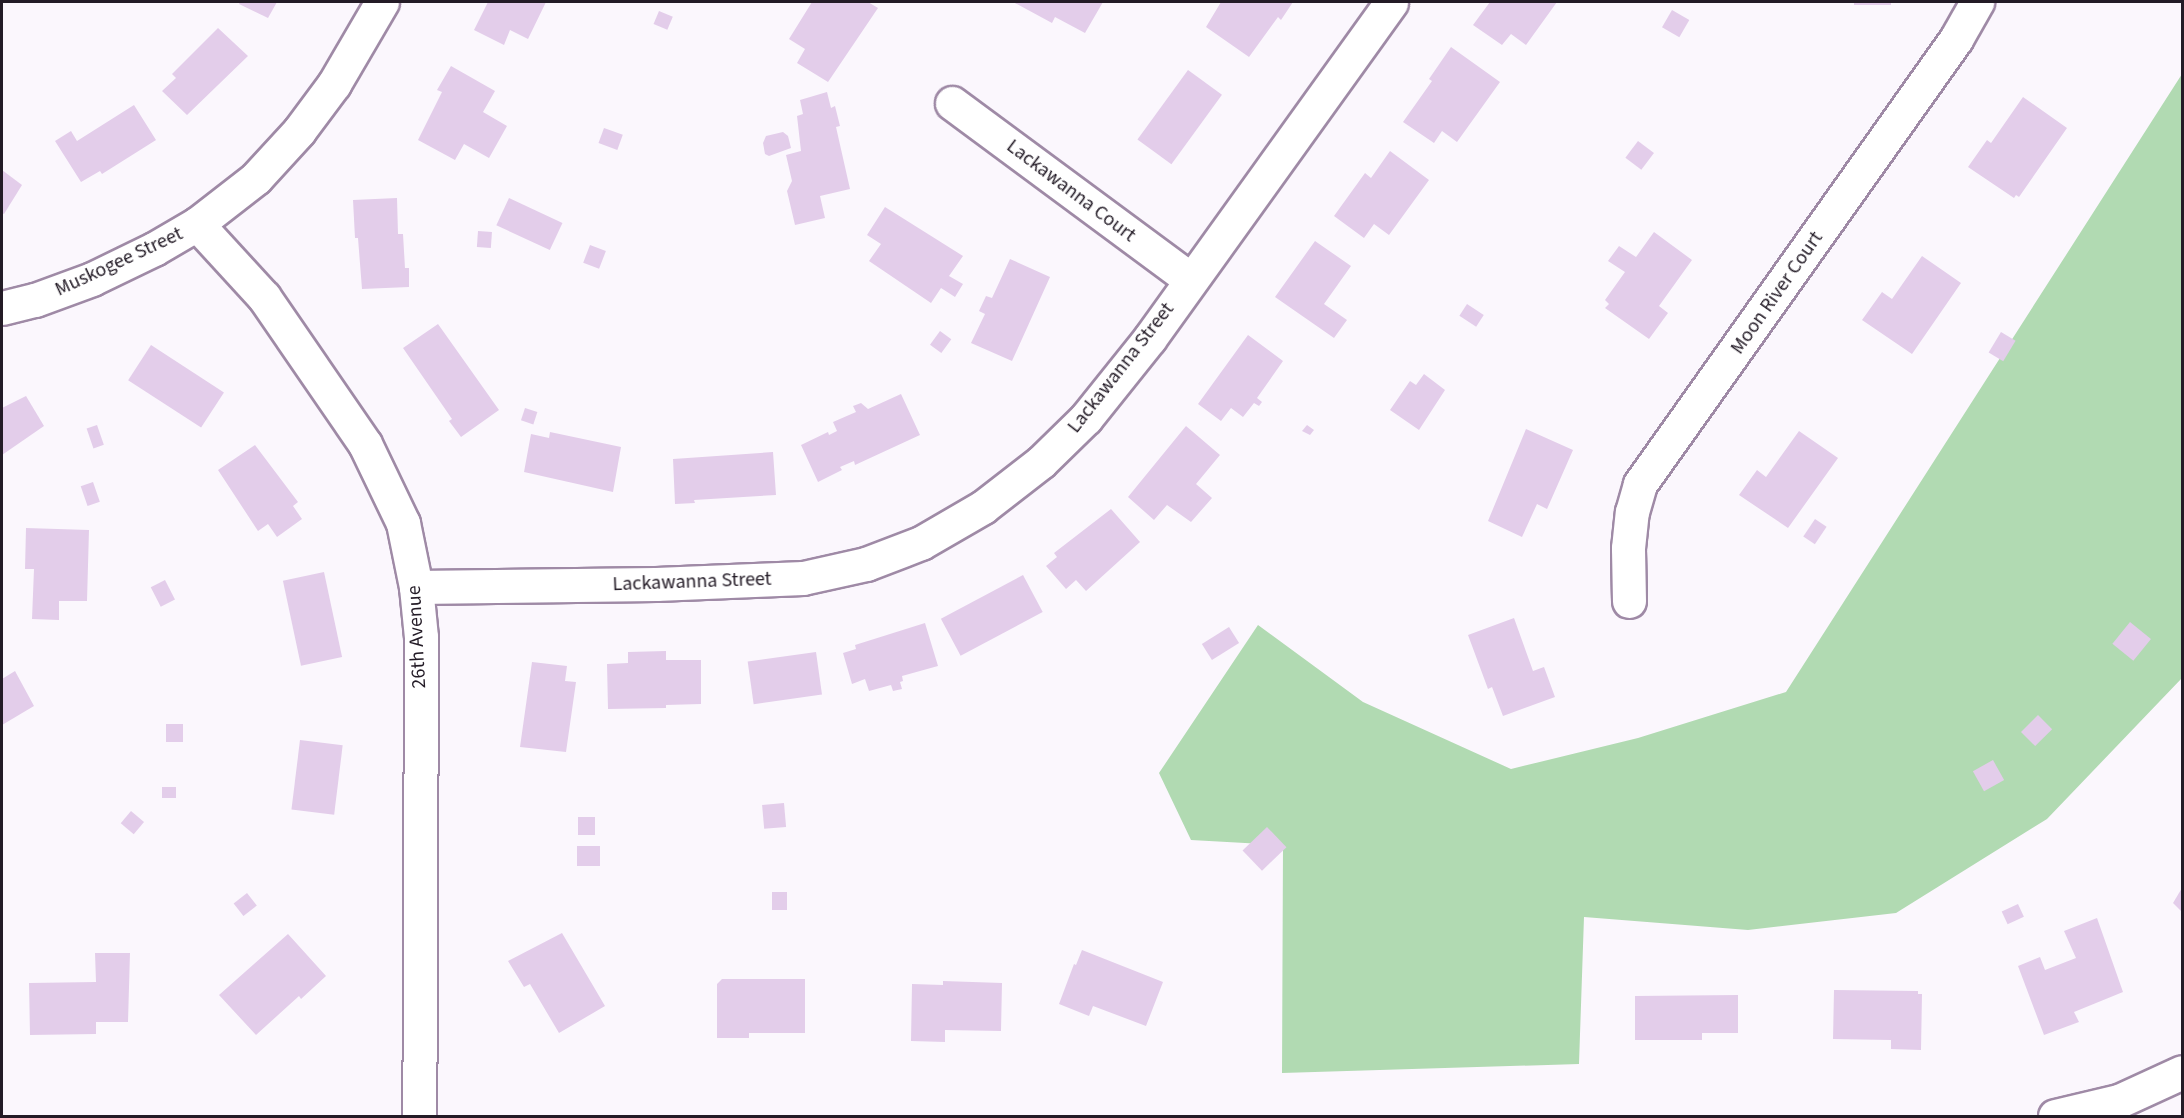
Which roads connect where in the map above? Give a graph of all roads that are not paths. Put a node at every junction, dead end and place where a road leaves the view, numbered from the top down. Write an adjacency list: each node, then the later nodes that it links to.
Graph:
1 (382, 2): 5 (street, Muskogee Street)
2 (1391, 2): 6 (street, Lackawanna Street)
3 (1977, 2): 9 (street, Moon River Court)
4 (952, 103): 6 (street, Lackawanna Court)
5 (197, 224): 7 (street, Muskogee Street); 8 (street, 26th Avenue)
6 (1190, 279): 8 (street, Lackawanna Street)
7 (2, 308)
8 (416, 586): 11 (street, 26th Avenue)
9 (1629, 601)
10 (2182, 1072): 12 (street)
11 (419, 1116)
12 (2055, 1116)

